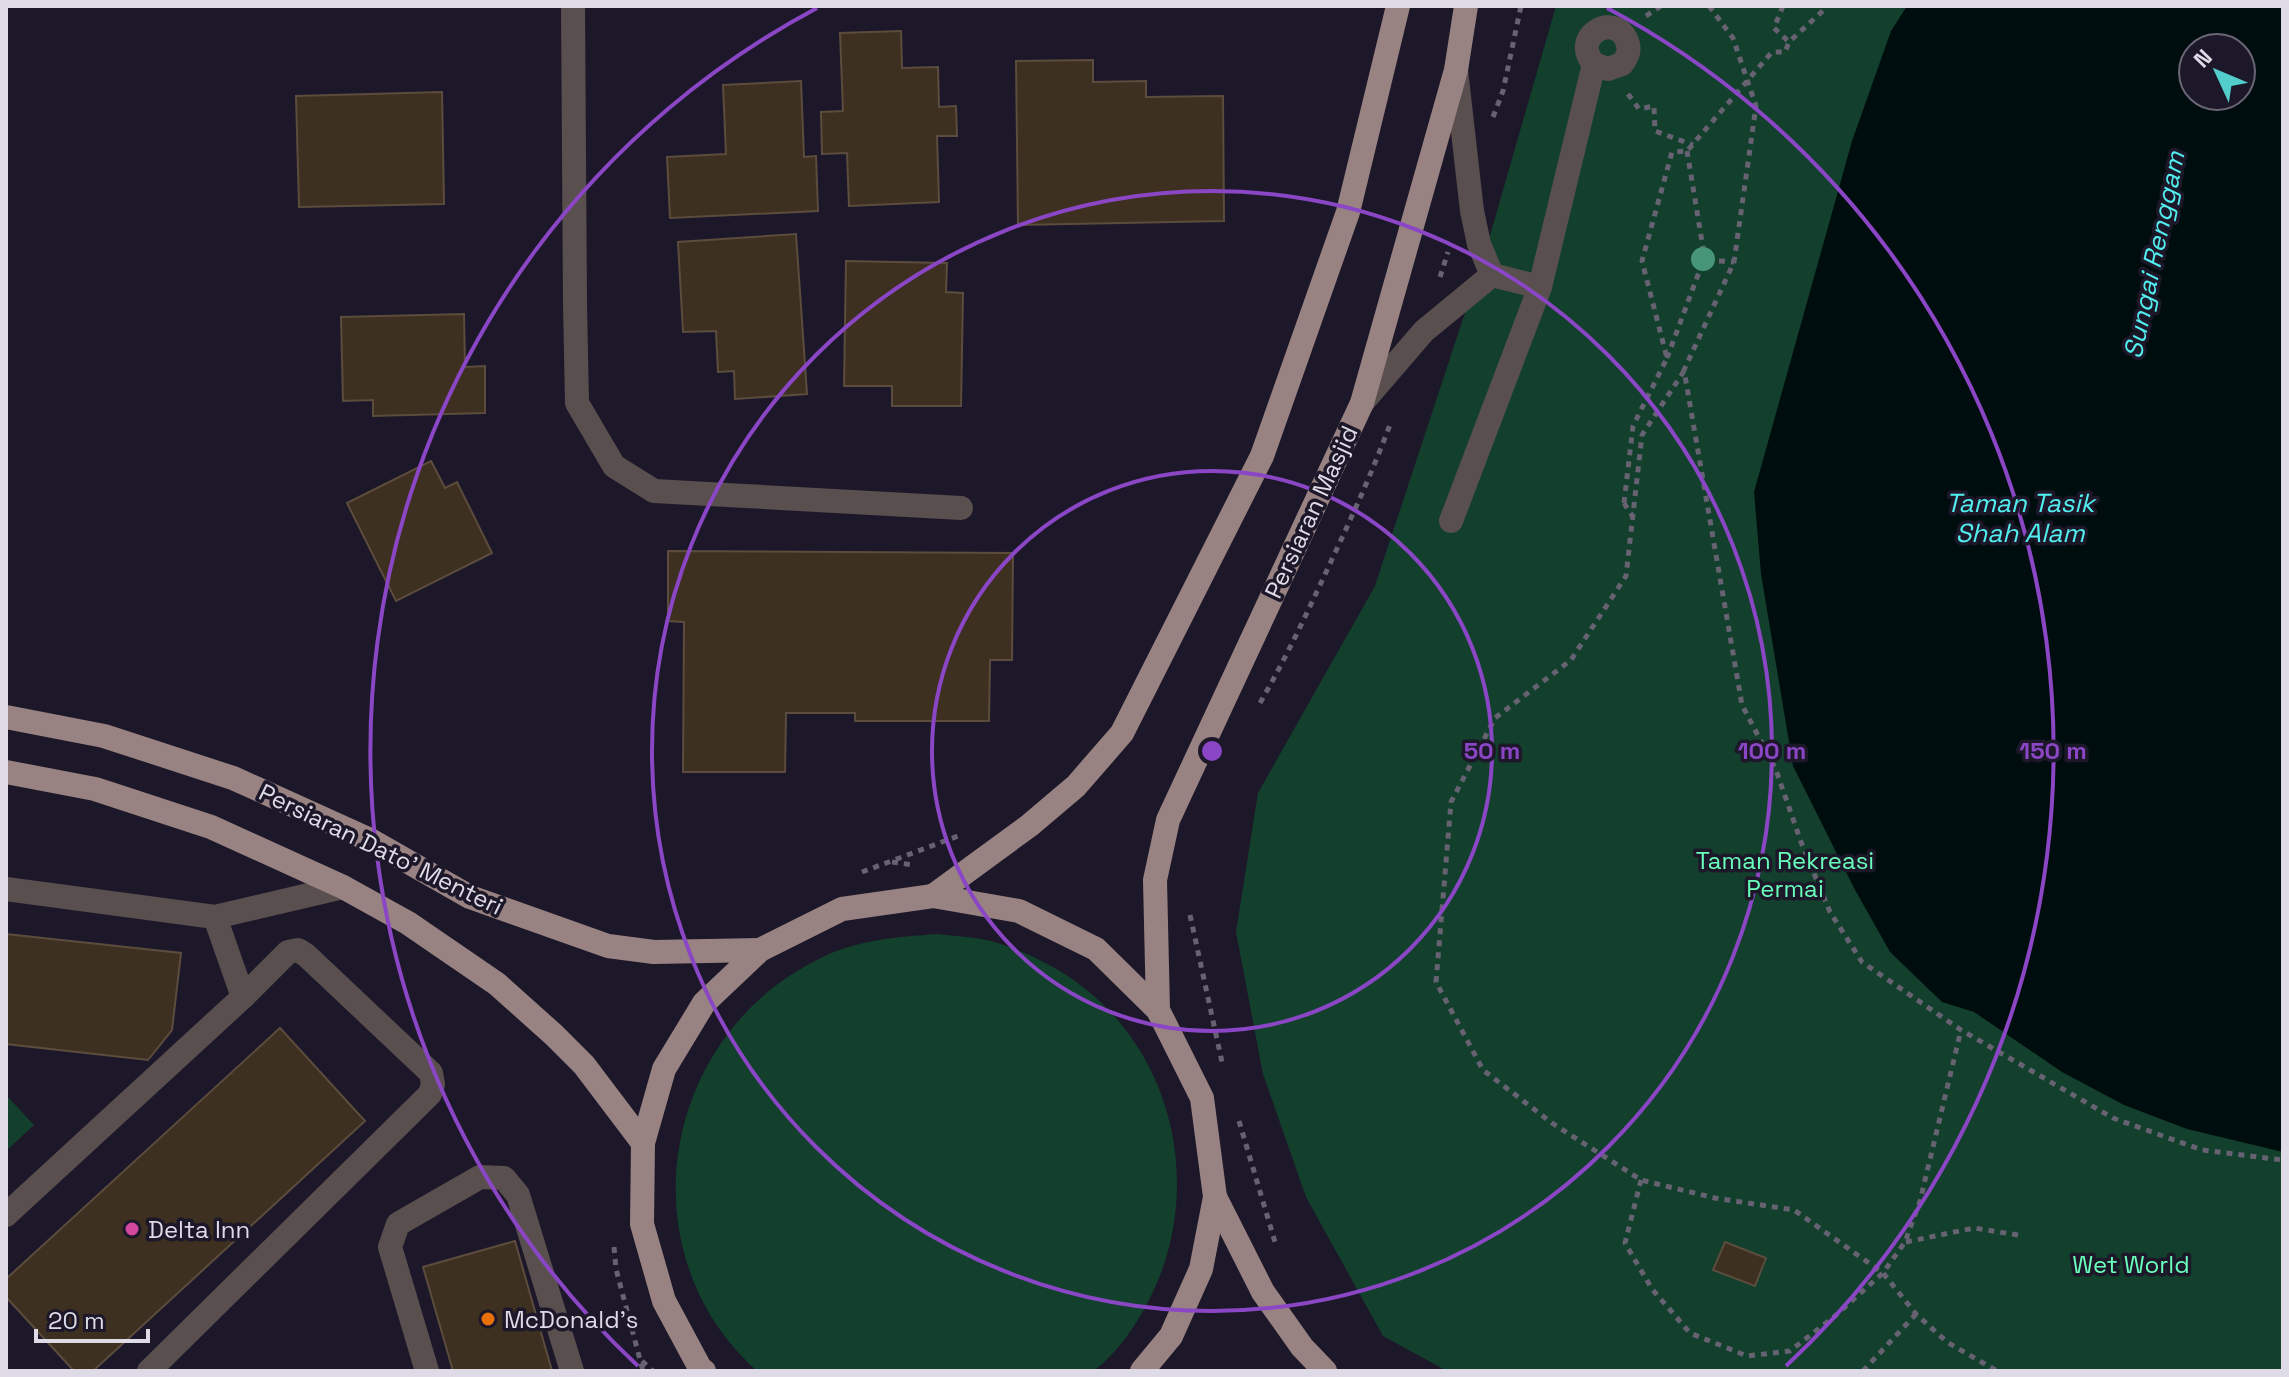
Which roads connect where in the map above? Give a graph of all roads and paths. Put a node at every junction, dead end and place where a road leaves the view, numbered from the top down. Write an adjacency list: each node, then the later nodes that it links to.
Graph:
1 (573, 6): 25 (street)
2 (1398, 6): 35 (main road)
3 (1466, 6): 10 (main road, Persiaran Masjid)
4 (1521, 6): 12 (path)
5 (1709, 6): 17 (path)
6 (1783, 6): 8 (path)
7 (1828, 6): 8 (path, bridge)
8 (1789, 42): 13 (path, bridge)
9 (1594, 64): 19 (street)
10 (1456, 70): 18 (street); 23 (main road, Persiaran Masjid)
11 (1639, 109): 13 (path)
12 (1492, 121)
13 (1693, 145): 14 (path, bridge)
14 (1687, 151): 16 (path); 21 (path, bridge)
15 (1451, 240): 20 (path)
16 (1704, 259): 17 (path); 21 (path)
17 (1734, 262): 22 (path)
18 (1492, 275): 19 (street); 20 (street)
19 (1540, 287): 27 (street)
20 (1424, 331): 23 (street)
21 (1667, 358): 26 (path, bridge)
22 (1684, 370): 26 (path); 41 (path)
23 (1362, 403): 40 (main road, Persiaran Masjid)
24 (1393, 417): 28 (path)
25 (961, 508)
26 (1633, 518): 46 (path)
27 (1451, 521)
28 (1259, 705)
29 (6, 717): 38 (main road, Persiaran Dato' Menteri)
30 (6, 772): 33 (main road)
31 (966, 833): 32 (path)
32 (857, 874)
33 (343, 887): 37 (street); 44 (main road)
34 (6, 889): 37 (street)
35 (933, 896): 38 (main road); 40 (main road)
36 (1188, 909): 42 (path)
37 (215, 917): 39 (street)
38 (760, 950): 44 (main road)
39 (243, 997): 48 (street); 57 (street)
40 (1158, 1010): 47 (main road)
41 (1961, 1030): 45 (path); 51 (path)
42 (1225, 1073)
43 (1238, 1118): 52 (path)
44 (643, 1143): 56 (main road)
45 (2283, 1160)
46 (1641, 1180): 53 (path); 53 (path)
47 (1215, 1197): 62 (main road); 63 (main road)
48 (6, 1215)
49 (2018, 1235): 51 (path)
50 (613, 1242): 55 (path)
51 (1905, 1242): 53 (path)
52 (1277, 1247)
53 (1883, 1273): 54 (path)
54 (1916, 1314): 64 (path); 65 (path)
55 (640, 1359): 60 (path); 61 (path)
56 (701, 1370)
57 (149, 1371)
58 (427, 1371): 59 (street)
59 (572, 1371)
60 (643, 1371)
61 (653, 1371)
62 (1142, 1371)
63 (1325, 1371)
64 (1863, 1371)
65 (1997, 1371)

